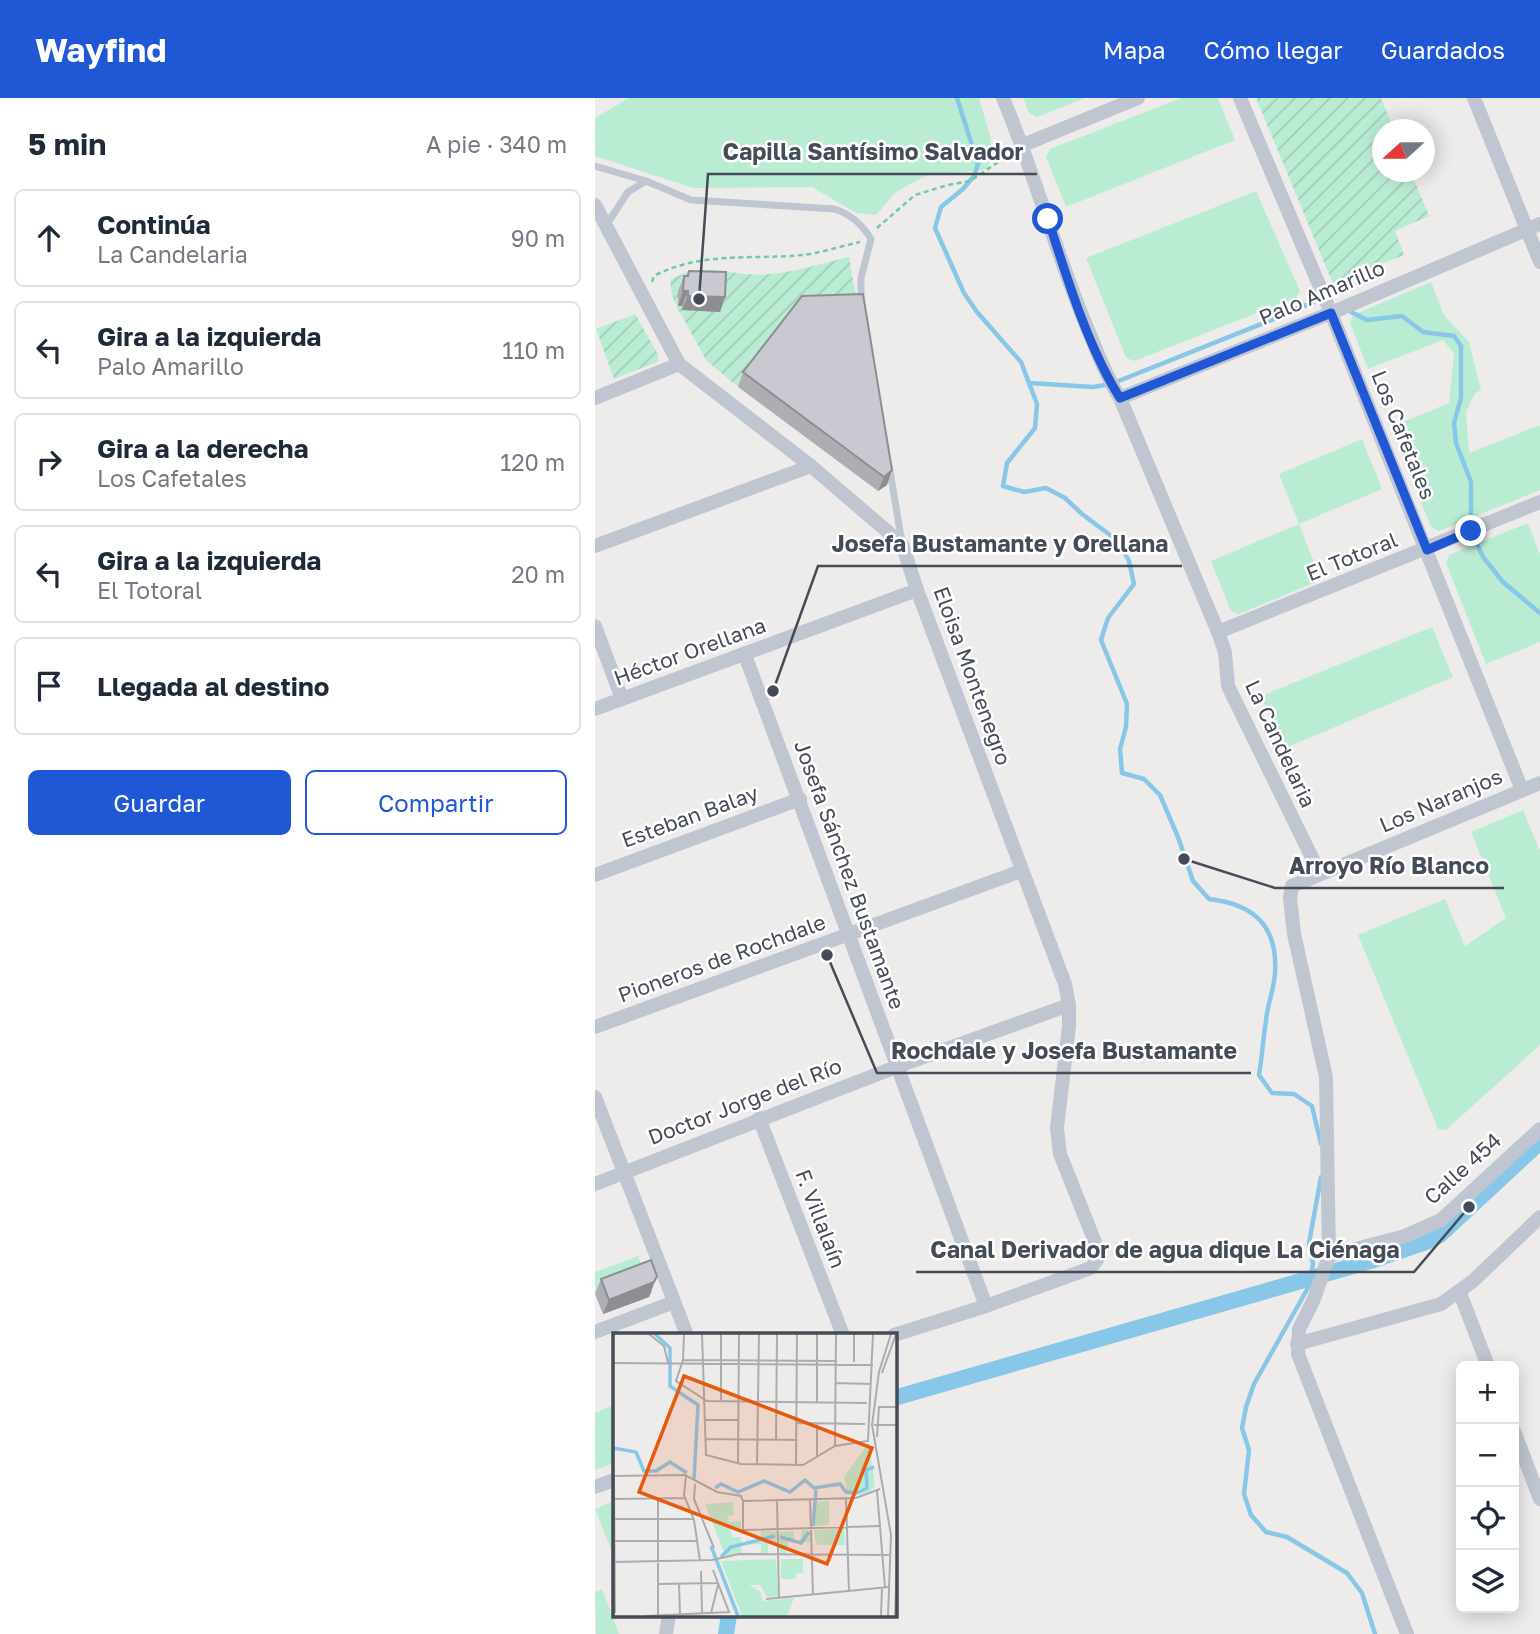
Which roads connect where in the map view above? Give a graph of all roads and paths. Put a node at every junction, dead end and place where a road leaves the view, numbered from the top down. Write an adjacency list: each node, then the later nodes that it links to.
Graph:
1 (1003, 98): 5 (street, La Candelaria)
2 (1138, 98): 5 (street)
3 (1240, 98): 15 (street, Los Cafetales)
4 (1474, 98): 10 (street)
5 (1023, 145): 11 (path); 18 (street, La Candelaria)
6 (595, 166): 7 (lane)
7 (646, 181): 9 (lane); 11 (lane)
8 (595, 205): 9 (street)
9 (607, 224): 13 (street)
10 (1534, 227): 12 (street); 15 (street, Palo Amarillo)
11 (871, 239): 13 (path); 14 (lane)
12 (1540, 262)
13 (650, 306): 16 (street)
14 (862, 311)
15 (1331, 313): 18 (street, Palo Amarillo); 24 (street, Los Cafetales)
16 (680, 364): 17 (street); 20 (street)
17 (595, 398)
18 (1120, 398): 27 (street, La Candelaria)
19 (887, 452): 22 (lane)
20 (811, 466): 22 (street); 23 (street)
21 (1540, 502): 24 (street, El Totoral)
22 (902, 544): 25 (street, Eloisa Montenegro)
23 (595, 546)
24 (1427, 550): 27 (street, El Totoral); 32 (street, Los Cafetales)
25 (917, 590): 28 (street, Héctor Orellana); 34 (street, Eloisa Montenegro)
26 (595, 626): 29 (street)
27 (1218, 632): 35 (street, La Candelaria)
28 (745, 655): 29 (street, Héctor Orellana); 33 (street, Josefa Sánchez Bustamante)
29 (622, 699): 30 (street, Héctor Orellana)
30 (595, 709)
31 (1540, 783): 32 (street, Los Naranjos)
32 (1522, 790): 35 (street, Los Naranjos)
33 (800, 799): 36 (street, Esteban Balay); 37 (street, Josefa Sánchez Bustamante)
34 (1021, 871): 37 (street, Pioneros de Rochdale); 38 (street, Eloisa Montenegro)
35 (1320, 874): 47 (street)
36 (595, 875)
37 (850, 935): 39 (street, Pioneros de Rochdale); 40 (street, Josefa Sánchez Bustamante)
38 (1069, 1005): 40 (street, Doctor Jorge del Río); 50 (street, Eloisa Montenegro)
39 (595, 1027)
40 (896, 1066): 42 (street, Doctor Jorge del Río); 50 (street, Josefa Sánchez Bustamante)
41 (595, 1097): 44 (street)
42 (759, 1118): 44 (street, Doctor Jorge del Río); 53 (street, F. Villalaín)
43 (1540, 1129): 47 (street, Calle 454)
44 (625, 1172): 45 (street, Doctor Jorge del Río); 49 (street)
45 (595, 1184)
46 (1540, 1217): 48 (street)
47 (1329, 1255): 55 (street)
48 (1460, 1293): 55 (street); 56 (street)
49 (674, 1302): 51 (street); 52 (street)
50 (986, 1306): 54 (street)
51 (595, 1332)
52 (686, 1333)
53 (842, 1333)
54 (896, 1334)
55 (1297, 1344): 63 (street)
56 (1486, 1361)
57 (1519, 1444): 60 (street)
58 (613, 1479): 59 (street)
59 (595, 1486)
60 (1538, 1489)
61 (669, 1616): 62 (street)
62 (666, 1634)
63 (1407, 1634)

